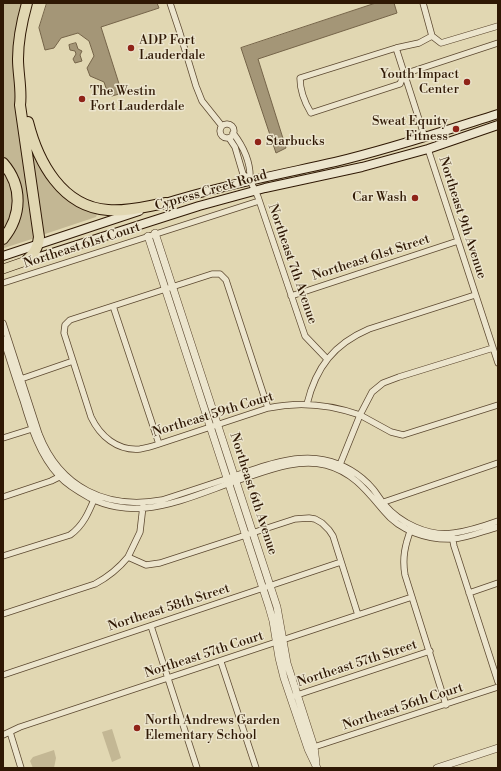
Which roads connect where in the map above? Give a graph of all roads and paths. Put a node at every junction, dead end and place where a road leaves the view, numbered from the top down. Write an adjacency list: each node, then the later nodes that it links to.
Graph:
1 (27, 3): 9 (highway)
2 (170, 3): 12 (street)
3 (423, 3): 5 (street)
4 (498, 26): 5 (street)
5 (432, 36): 7 (street)
6 (498, 43): 8 (street)
7 (396, 48): 8 (street); 8 (street)
8 (404, 74): 15 (street)
9 (21, 97): 22 (highway); 26 (highway)
10 (498, 114): 13 (main road, Cypress Creek Road)
11 (498, 125): 16 (main road, Cypress Creek Road)
12 (222, 126): 14 (street); 14 (street)
13 (442, 132): 15 (main road, Cypress Creek Road); 16 (main road)
14 (231, 135): 19 (street, Northeast 7th Avenue)
15 (425, 138): 17 (main road); 19 (main road, Cypress Creek Road)
16 (428, 149): 17 (main road, Cypress Creek Road); 25 (street, Northeast 9th Avenue)
17 (404, 156): 20 (main road, Cypress Creek Road)
18 (3, 163): 24 (highway)
19 (250, 180): 20 (street, Northeast 7th Avenue); 22 (main road, Cypress Creek Road)
20 (255, 191): 21 (street, Northeast 7th Avenue); 28 (main road, Cypress Creek Road)
21 (259, 201): 23 (street, Northeast 61st Court); 33 (street, Northeast 7th Avenue)
22 (166, 203): 26 (main road, Cypress Creek Road)
23 (152, 235): 30 (street, Northeast 61st Court); 31 (street, Northeast 6th Avenue)
24 (3, 239)
25 (458, 241): 32 (street, Northeast 9th Avenue); 33 (street, Northeast 61st Street)
26 (38, 244): 27 (main road, Cypress Creek Road); 28 (highway)
27 (3, 256)
28 (26, 261): 29 (main road, Cypress Creek Road)
29 (3, 268)
30 (3, 283)
31 (169, 288): 34 (street); 44 (street); 46 (street, Northeast 6th Avenue)
32 (475, 295): 37 (street, Northeast 9th Avenue); 38 (street)
33 (291, 296): 38 (street, Northeast 7th Avenue)
34 (113, 306): 39 (street); 49 (street)
35 (3, 323): 41 (street)
36 (3, 339): 41 (street)
37 (493, 348): 40 (street, Northeast 9th Avenue); 45 (street)
38 (326, 359): 42 (street)
39 (72, 361): 41 (street); 49 (street, Northeast 59th Court)
40 (498, 363)
41 (19, 380): 47 (street)
42 (307, 404): 44 (street, Northeast 59th Court); 45 (street, Northeast 59th Court)
43 (498, 405): 45 (street, Northeast 59th Court)
44 (268, 408): 46 (street, Northeast 59th Court)
45 (360, 415): 51 (street)
46 (214, 426): 49 (street, Northeast 59th Court); 53 (street, Northeast 6th Avenue)
47 (34, 428): 48 (street); 52 (street)
48 (3, 438)
49 (158, 444)
50 (498, 463): 56 (street)
51 (339, 467): 53 (street); 56 (street)
52 (62, 475): 54 (street); 55 (street)
53 (232, 480): 57 (street); 61 (street, Northeast 6th Avenue)
54 (3, 497)
55 (95, 497): 57 (street); 63 (street)
56 (381, 503): 60 (street)
57 (143, 506): 64 (street)
58 (498, 521): 62 (street)
59 (498, 526): 62 (street)
60 (411, 529): 62 (street); 69 (street)
61 (249, 534): 64 (street); 65 (street); 67 (street, Northeast 6th Avenue)
62 (452, 536): 68 (street)
63 (3, 556)
64 (128, 557): 70 (street)
65 (341, 562): 67 (street, Northeast 58th Street); 71 (street)
66 (498, 584): 68 (street)
67 (267, 587): 72 (street, Northeast 58th Street); 73 (street, Northeast 6th Avenue)
68 (469, 593): 78 (street)
69 (412, 597): 71 (street, Northeast 57th Court); 74 (street)
70 (3, 614)
71 (358, 615): 73 (street, Northeast 57th Court)
72 (150, 626): 76 (street, Northeast 58th Street); 77 (street)
73 (280, 642): 75 (street, Northeast 57th Court); 80 (street, Northeast 6th Avenue)
74 (430, 652): 80 (street, Northeast 57th Street); 81 (street)
75 (221, 662): 77 (street, Northeast 57th Court); 89 (street)
76 (3, 675)
77 (168, 679): 82 (street, Northeast 57th Court); 88 (street)
78 (498, 682)
79 (498, 687): 81 (street, Northeast 56th Court)
80 (294, 696): 84 (street, Northeast 6th Avenue); 86 (street, Northeast 6th Avenue)
81 (446, 705): 84 (street, Northeast 56th Court)
82 (10, 732): 83 (street, Northeast 57th Court); 87 (street)
83 (3, 735)
84 (314, 747): 86 (street, Northeast 6th Avenue)
85 (498, 748): 90 (street)
86 (316, 767)
87 (21, 768)
88 (197, 768)
89 (256, 768)
90 (437, 768)

